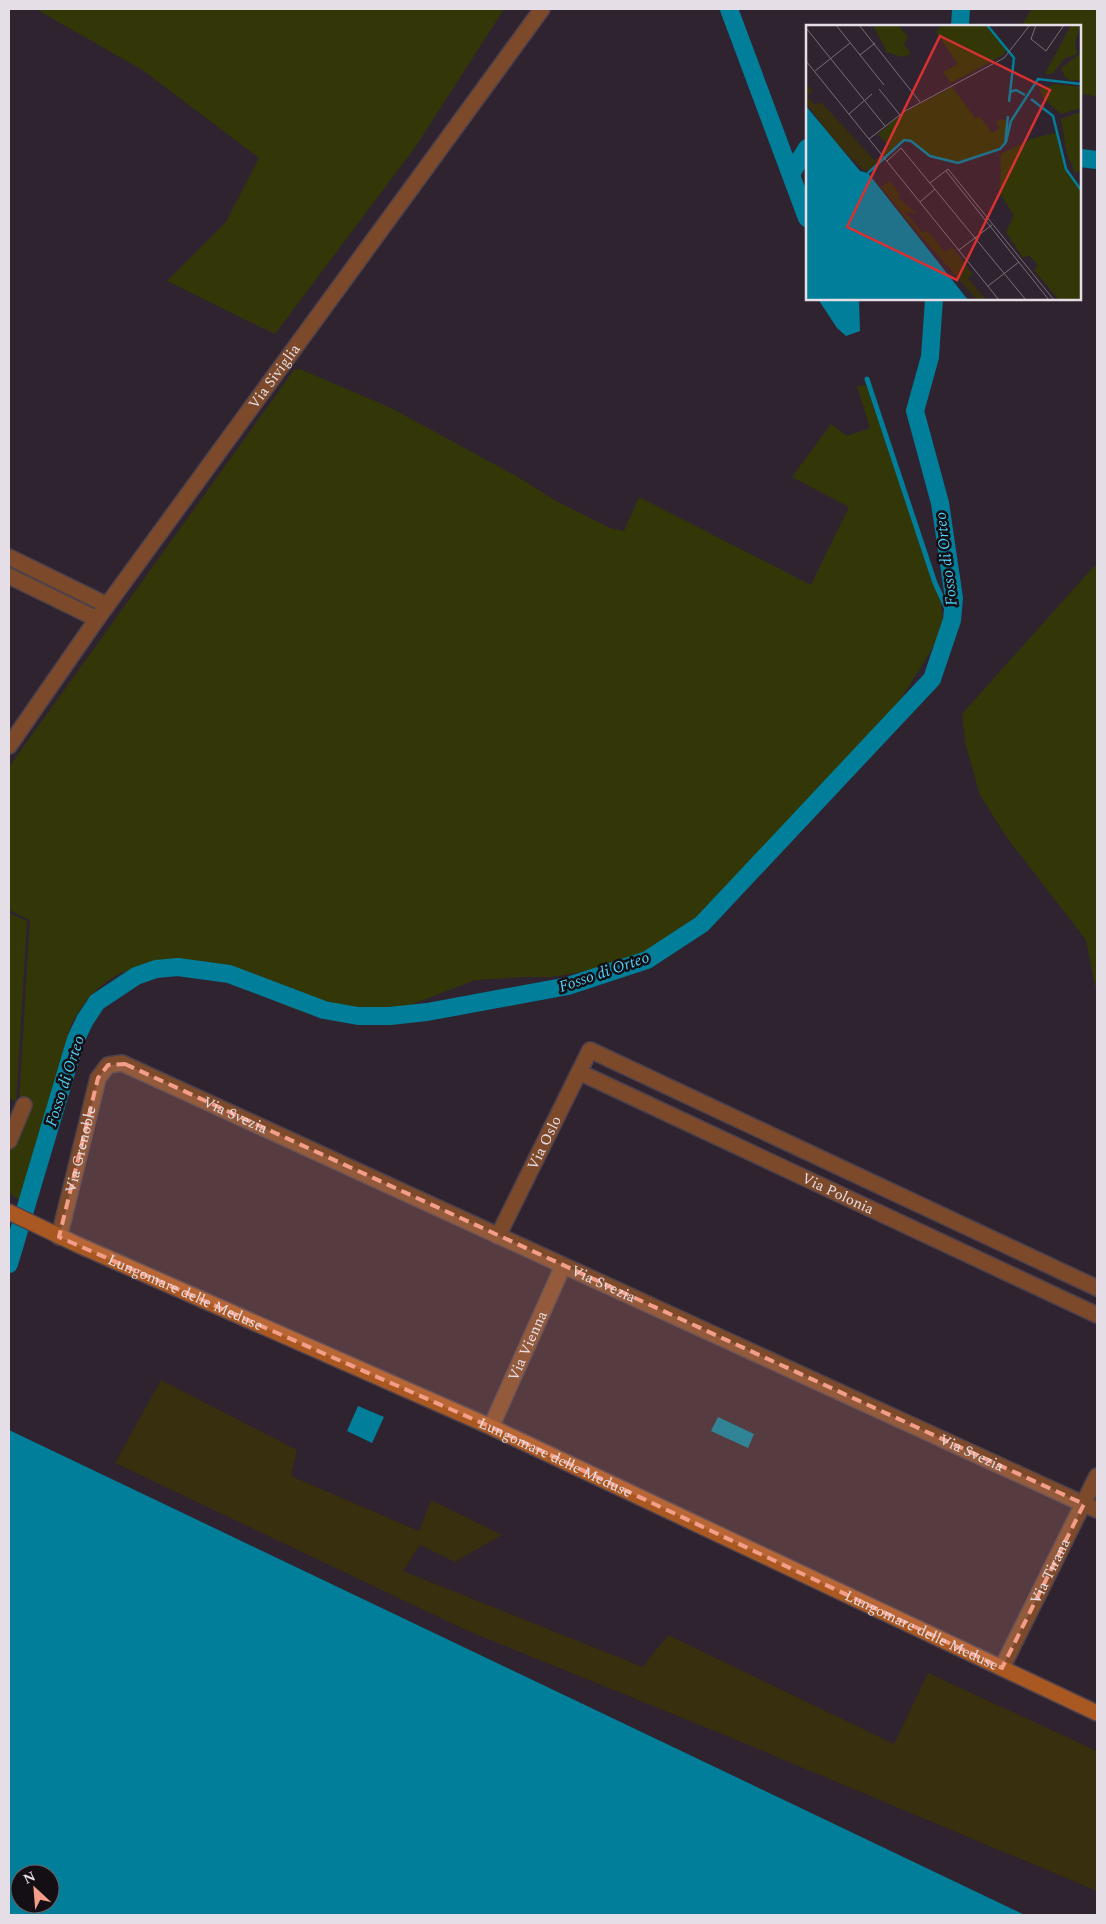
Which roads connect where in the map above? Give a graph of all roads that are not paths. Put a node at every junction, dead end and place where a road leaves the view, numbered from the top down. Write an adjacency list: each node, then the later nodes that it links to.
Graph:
1 (542, 9): 4 (street, Via Siviglia)
2 (9, 557): 4 (street)
3 (9, 576): 5 (street)
4 (107, 605): 5 (street, Via Siviglia)
5 (97, 619): 6 (street, Via Siviglia)
6 (9, 746)
7 (590, 1050): 9 (street, Via Oslo); 16 (street, Via Polonia)
8 (108, 1065): 13 (street, Via Grenoble); 14 (street, Via Svezia)
9 (579, 1072): 14 (street, Via Oslo); 17 (street, Via Polonia)
10 (24, 1105): 11 (street)
11 (9, 1141)
12 (9, 1212): 13 (main road, Lungomare delle Meduse)
13 (54, 1234): 18 (main road, Lungomare delle Meduse)
14 (498, 1236): 15 (street, Via Svezia)
15 (563, 1266): 18 (street, Via Vienna); 20 (street, Via Svezia)
16 (1097, 1288)
17 (1097, 1315)
18 (491, 1427): 21 (main road, Lungomare delle Meduse)
19 (1097, 1476): 20 (street, Via Tirana)
20 (1090, 1507): 21 (street, Via Tirana)
21 (1002, 1668): 22 (main road, Lungomare delle Meduse)
22 (1097, 1713)

